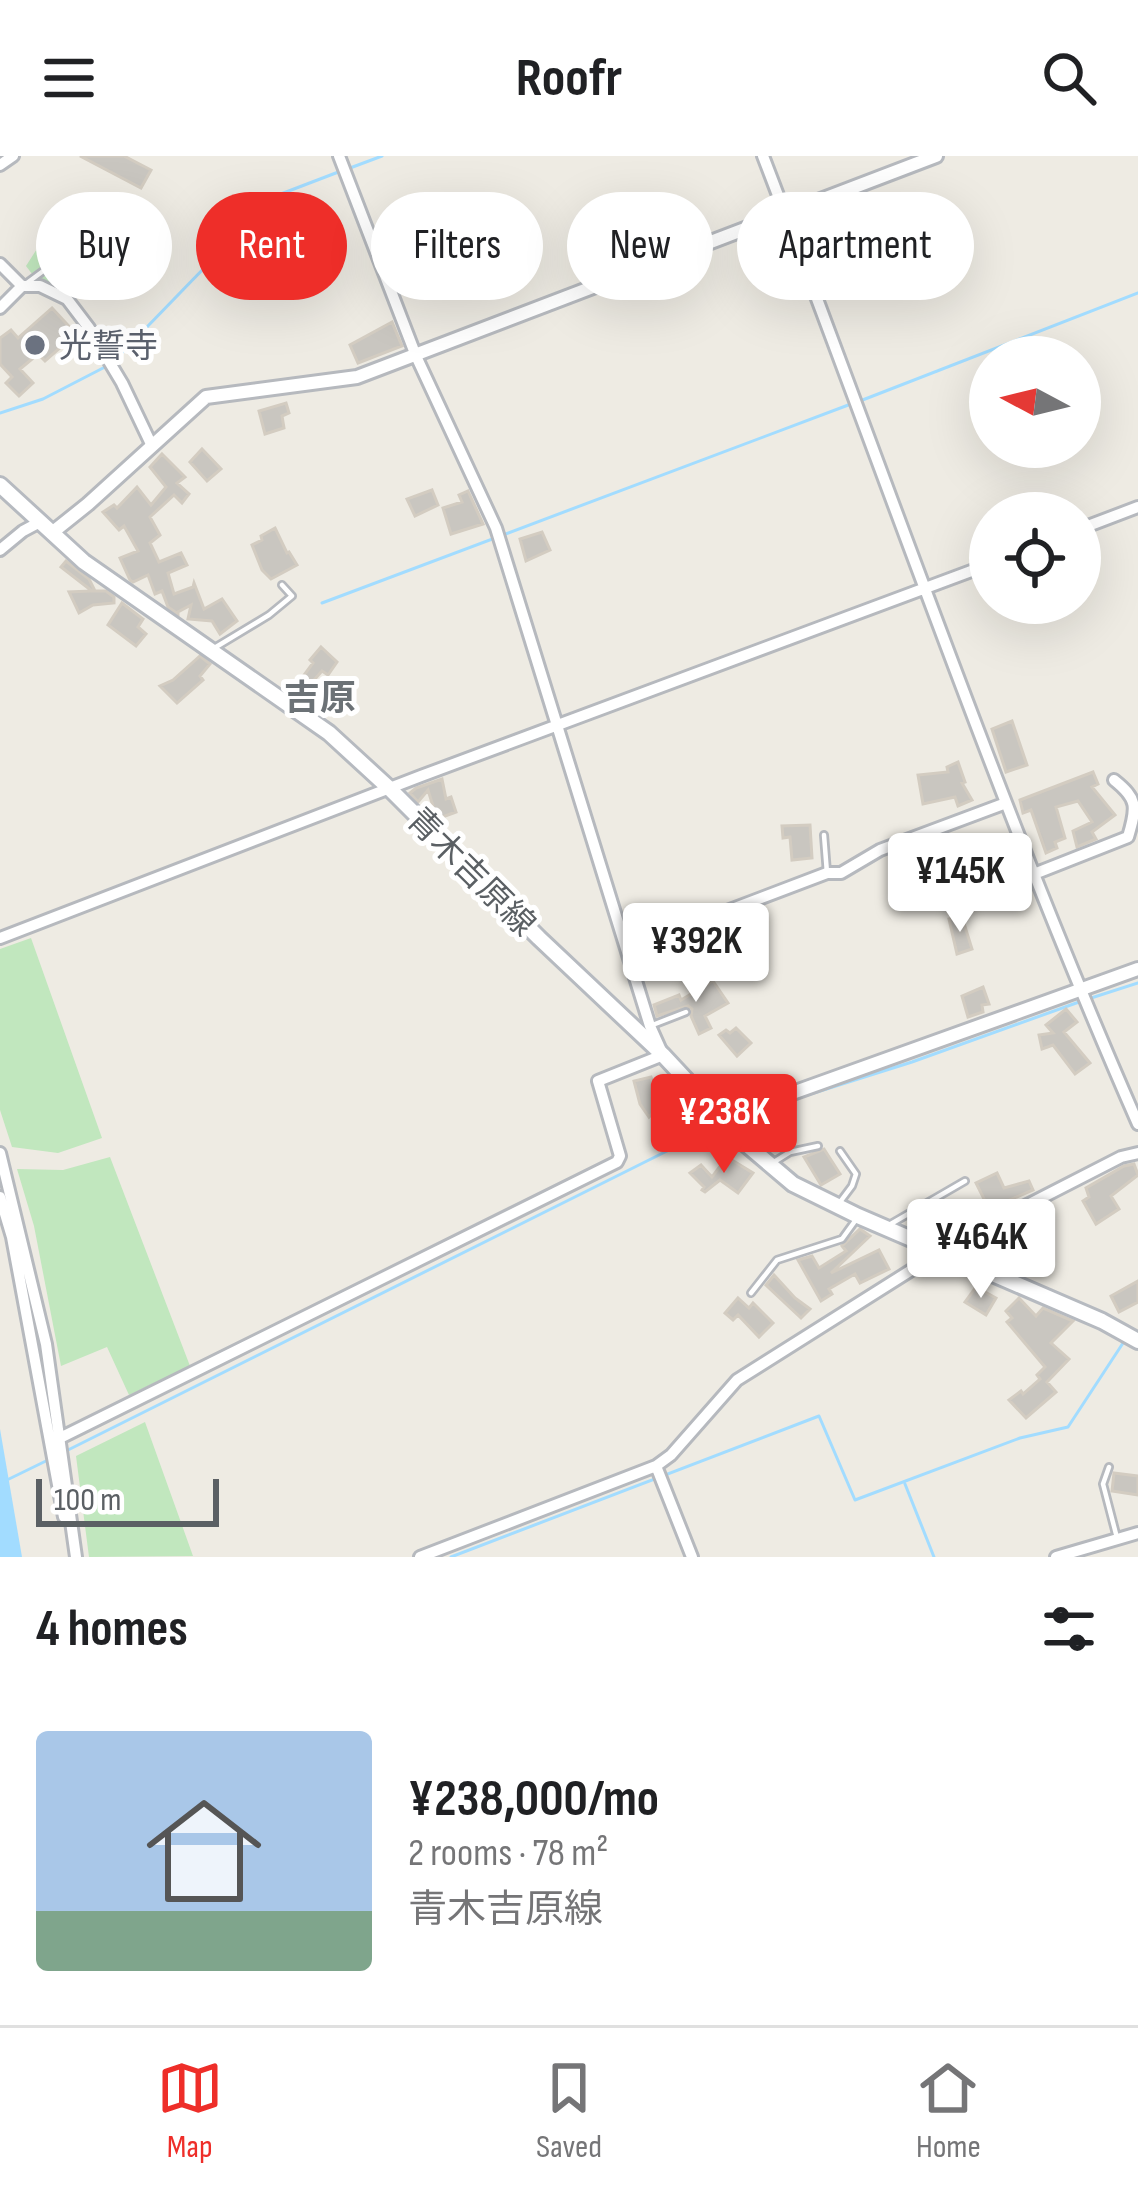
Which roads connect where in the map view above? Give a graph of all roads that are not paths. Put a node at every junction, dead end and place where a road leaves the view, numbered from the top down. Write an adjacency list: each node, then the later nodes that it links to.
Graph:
1 (13, 156): 5 (street)
2 (339, 156): 14 (street)
3 (763, 156): 6 (street)
4 (937, 156): 7 (street)
5 (0, 165)
6 (777, 192)
7 (843, 192)
8 (737, 232): 14 (street)
9 (0, 265): 11 (street)
10 (36, 276): 11 (lane)
11 (22, 286): 13 (street); 15 (street)
12 (817, 300): 24 (street)
13 (0, 308)
14 (416, 356): 15 (street); 26 (street)
15 (152, 446): 20 (street)
16 (0, 485): 19 (main road, 青木吉原線)
17 (1138, 507): 18 (street)
18 (1101, 521)
19 (38, 523): 20 (main road, 青木吉原線); 21 (street)
20 (53, 532): 25 (main road, 青木吉原線)
21 (0, 550)
22 (969, 572): 24 (street)
23 (282, 585): 25 (lane)
24 (923, 589): 26 (street); 29 (street)
25 (212, 650): 28 (main road, 青木吉原線)
26 (558, 726): 28 (street); 35 (street)
27 (1114, 781): 33 (street)
28 (390, 789): 34 (street); 40 (main road, 青木吉原線)
29 (1006, 803): 32 (street); 33 (street)
30 (824, 835): 32 (lane)
31 (987, 861): 33 (lane)
32 (827, 873): 35 (street)
33 (1034, 874): 37 (street)
34 (0, 938)
35 (627, 949): 39 (street)
36 (1138, 969): 37 (street)
37 (1078, 988): 41 (street); 42 (street)
38 (686, 1012): 39 (lane)
39 (650, 1026): 40 (street)
40 (663, 1055): 41 (main road, 青木吉原線); 57 (street)
41 (723, 1118): 47 (main road, 青木吉原線)
42 (1138, 1124)
43 (818, 1146): 47 (lane)
44 (840, 1151): 50 (lane)
45 (0, 1153): 57 (street)
46 (1138, 1153): 54 (street)
47 (769, 1165): 50 (main road, 青木吉原線)
48 (965, 1181): 52 (lane)
49 (0, 1197): 62 (street)
50 (836, 1206): 51 (main road, 青木吉原線)
51 (858, 1216): 52 (main road, 青木吉原線); 55 (lane)
52 (884, 1228): 53 (main road, 青木吉原線)
53 (927, 1247): 54 (main road, 青木吉原線); 58 (street)
54 (949, 1254): 56 (main road, 青木吉原線)
55 (751, 1293)
56 (1138, 1341)
57 (62, 1437): 62 (street)
58 (656, 1466): 63 (street); 64 (street)
59 (1108, 1467): 61 (lane)
60 (1138, 1533): 61 (street)
61 (1118, 1540): 65 (street)
62 (73, 1557)
63 (420, 1557)
64 (692, 1557)
65 (1056, 1557)

